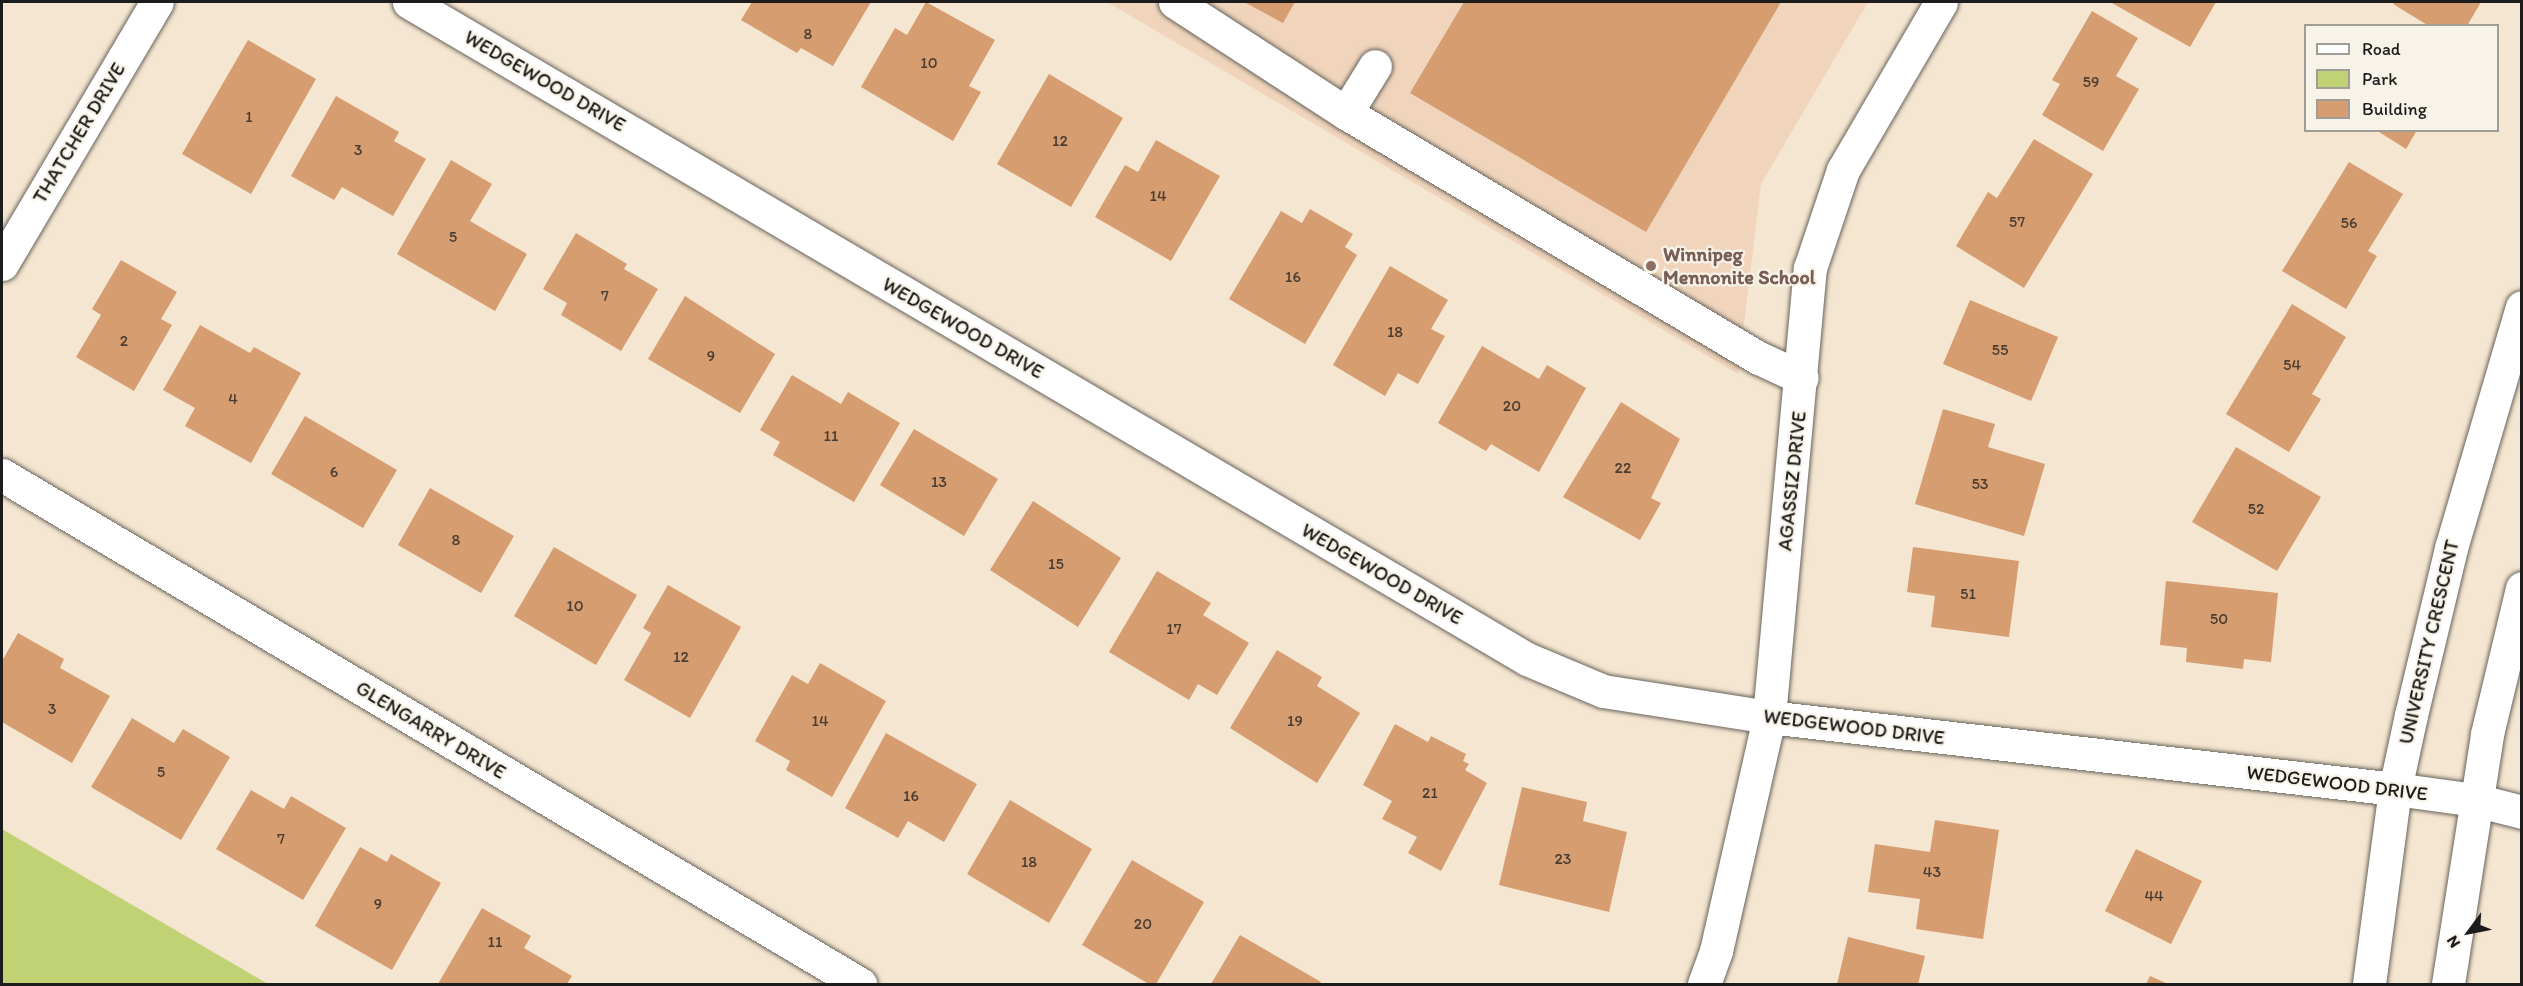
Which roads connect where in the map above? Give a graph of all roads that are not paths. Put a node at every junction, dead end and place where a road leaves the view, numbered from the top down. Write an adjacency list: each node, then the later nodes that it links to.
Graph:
1 (157, 2): 7 (street, THATCHER DRIVE)
2 (410, 2): 12 (street, WEDGEWOOD DRIVE)
3 (1175, 2): 6 (street)
4 (1941, 2): 9 (street, AGASSIZ DRIVE)
5 (1375, 66): 6 (street)
6 (1346, 113): 9 (street)
7 (2, 264)
8 (2522, 307): 13 (street, UNIVERSITY CRESCENT)
9 (1802, 378): 12 (street, AGASSIZ DRIVE)
10 (2, 475): 16 (street, GLENGARRY DRIVE)
11 (2522, 588): 14 (street)
12 (1769, 717): 13 (street, WEDGEWOOD DRIVE); 17 (street, AGASSIZ DRIVE)
13 (2395, 789): 14 (street, WEDGEWOOD DRIVE); 18 (street, UNIVERSITY CRESCENT)
14 (2475, 800): 15 (street, WEDGEWOOD DRIVE); 19 (street)
15 (2522, 812)
16 (860, 984)
17 (1704, 984)
18 (2370, 984)
19 (2448, 984)

